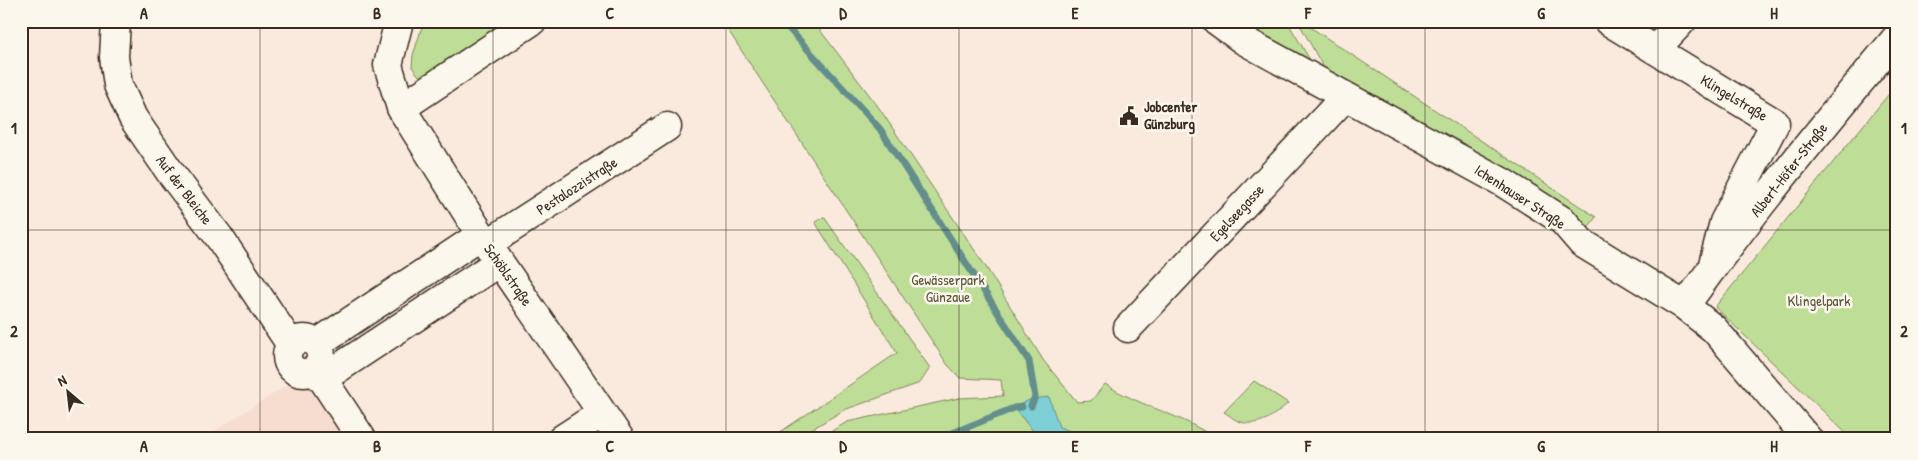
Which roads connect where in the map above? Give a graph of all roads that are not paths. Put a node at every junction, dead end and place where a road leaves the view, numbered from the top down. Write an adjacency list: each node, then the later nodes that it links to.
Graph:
1 (116, 21): 16 (street, Auf der Bleiche)
2 (399, 21): 10 (street, Schöblstraße)
3 (532, 21): 10 (street)
4 (1217, 21): 9 (street, Ichenhauser Straße)
5 (1608, 21): 8 (street, Klingelstraße)
6 (1682, 21): 8 (street)
7 (1897, 38): 13 (street, Albert-Höfer-Straße)
8 (1655, 50): 13 (street, Klingelstraße)
9 (1345, 97): 14 (street, Ichenhauser Straße); 15 (street, Egelseegasse)
10 (401, 108): 12 (street, Schöblstraße)
11 (667, 127): 12 (street, Pestalozzistraße)
12 (489, 247): 16 (street, Pestalozzistraße); 16 (street, Pestalozzistraße); 17 (street, Schöblstraße)
13 (1712, 268): 14 (street, Albert-Höfer-Straße)
14 (1685, 306): 21 (street, Ichenhauser Straße)
15 (1128, 328)
16 (311, 359): 18 (street, Auf der Bleiche)
17 (602, 412): 19 (street); 20 (street, Schöblstraße)
18 (362, 439)
19 (562, 439)
20 (620, 439)
21 (1808, 439)

